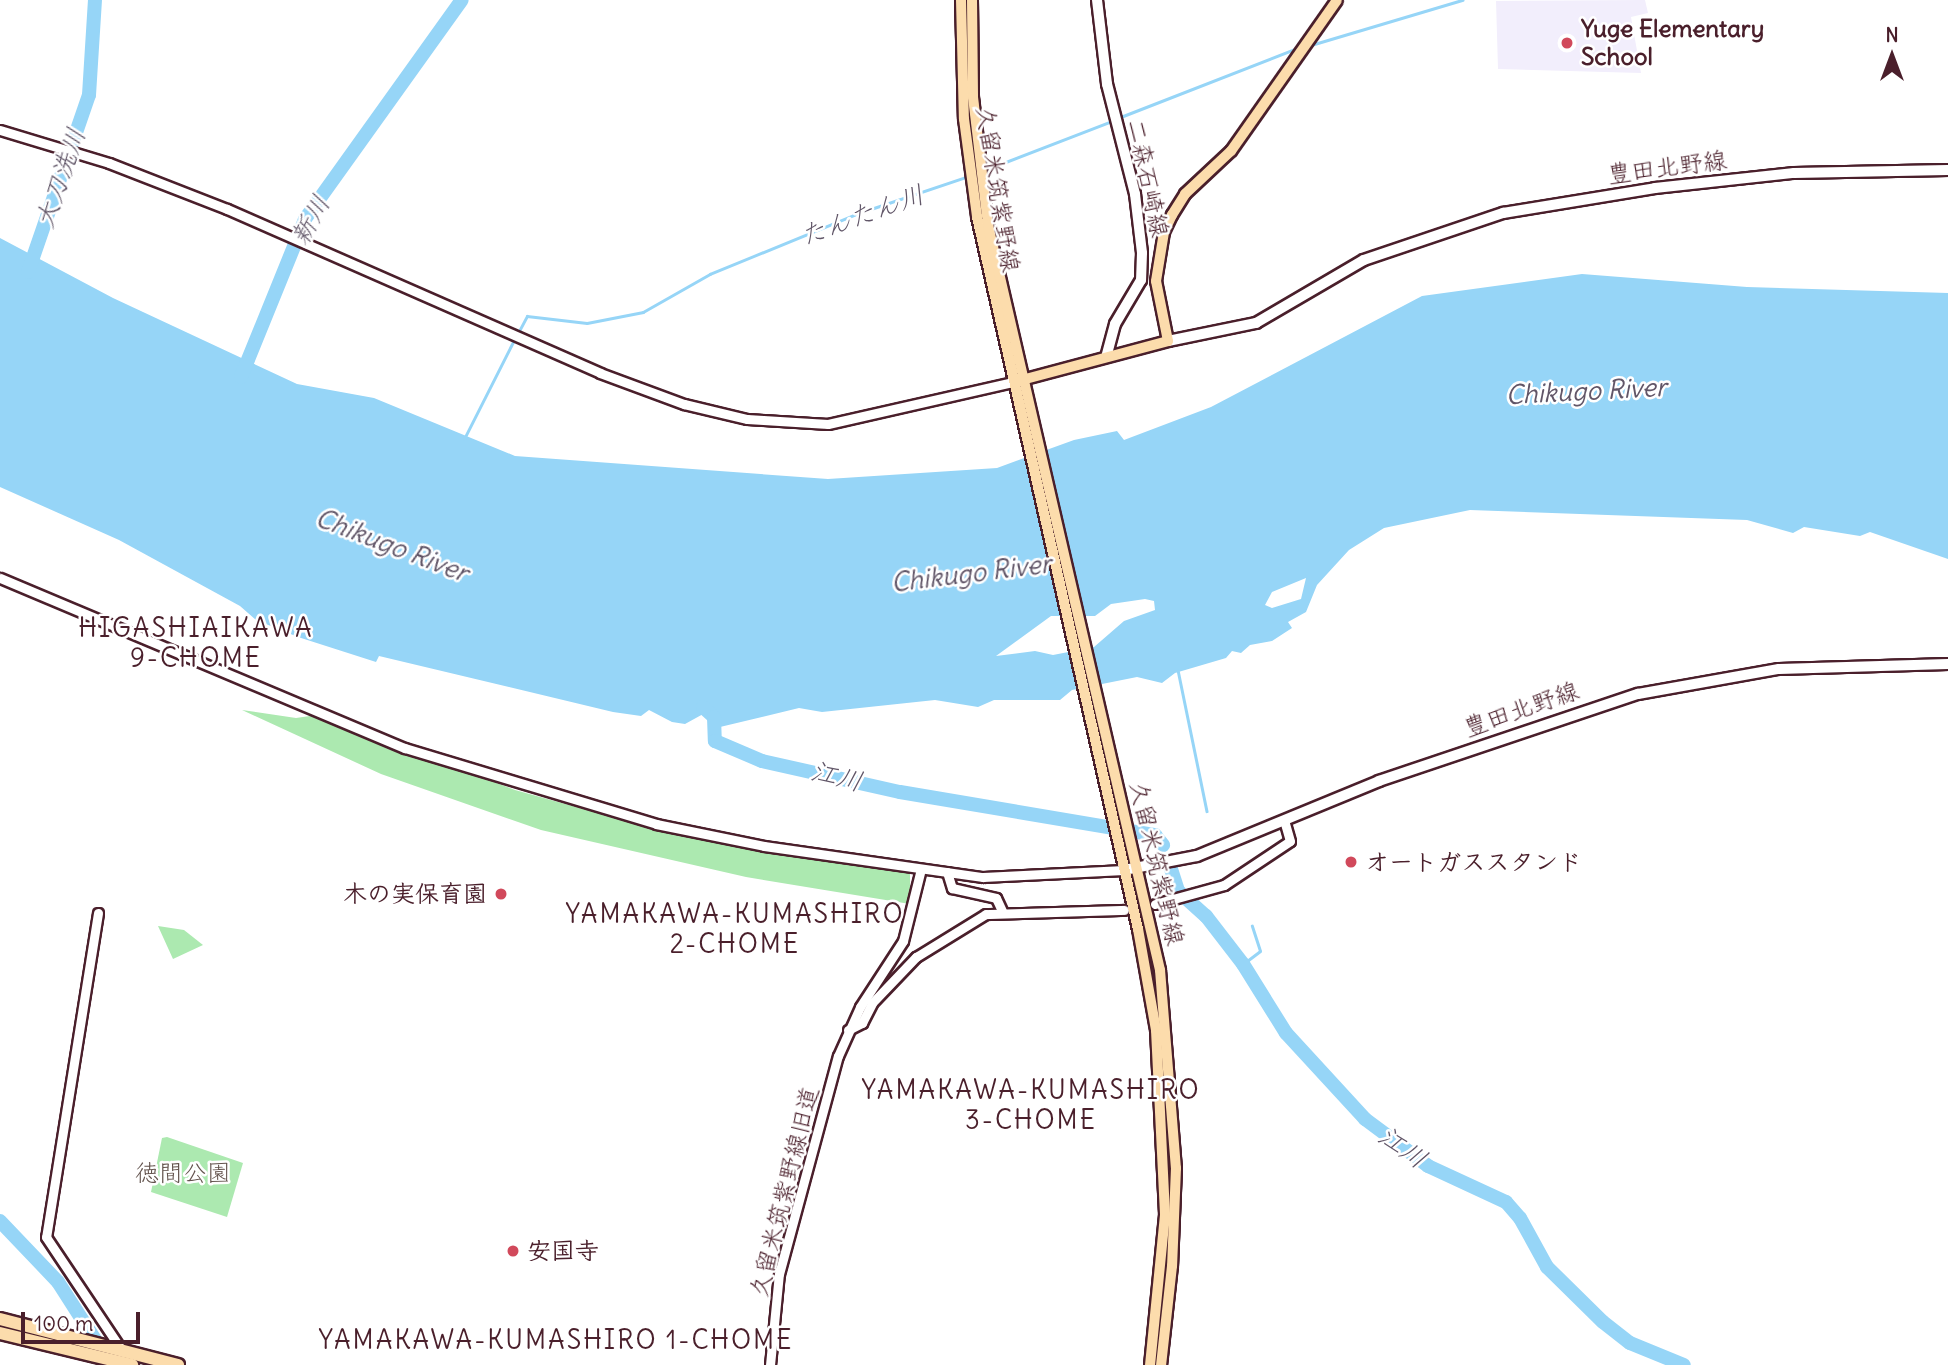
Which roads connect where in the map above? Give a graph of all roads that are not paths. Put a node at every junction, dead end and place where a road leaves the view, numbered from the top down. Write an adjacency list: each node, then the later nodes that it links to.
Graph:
1 (961, 0): 6 (main road, 久留米筑紫野線)
2 (972, 0): 6 (main road, 久留米筑紫野線)
3 (1097, 0): 10 (main road, 二森石崎線)
4 (1337, 0): 8 (main road)
5 (0, 130): 12 (street)
6 (974, 170): 9 (main road, 久留米筑紫野線)
7 (1948, 170): 8 (main road, 豊田北野線)
8 (1168, 341): 10 (main road)
9 (1014, 357): 11 (main road, 久留米筑紫野線); 12 (main road, 久留米筑紫野線)
10 (1106, 357): 11 (main road)
11 (1025, 379): 12 (main road); 17 (main road, 久留米筑紫野線)
12 (1013, 382): 18 (main road, 久留米筑紫野線)
13 (0, 578): 16 (street)
14 (1948, 664): 15 (main road, 豊田北野線)
15 (1284, 820): 17 (main road, 豊田北野線); 20 (street)
16 (921, 869): 19 (street); 24 (street, 久留米筑紫野線旧道)
17 (1137, 869): 18 (main road, 豊田北野線); 32 (main road, 久留米筑紫野線)
18 (1124, 870): 19 (street); 31 (main road, 久留米筑紫野線)
19 (947, 872): 22 (street)
20 (1155, 904)
21 (1124, 910): 22 (street, 久留米筑紫野線旧道)
22 (1002, 911): 24 (street, 久留米筑紫野線旧道)
23 (98, 913): 27 (street)
24 (848, 1030): 30 (street, 久留米筑紫野線旧道)
25 (0, 1319): 27 (highway)
26 (0, 1333): 28 (highway)
27 (120, 1348): 28 (street); 29 (highway)
28 (131, 1365)
29 (178, 1365)
30 (770, 1365)
31 (1150, 1365)
32 (1161, 1365)

